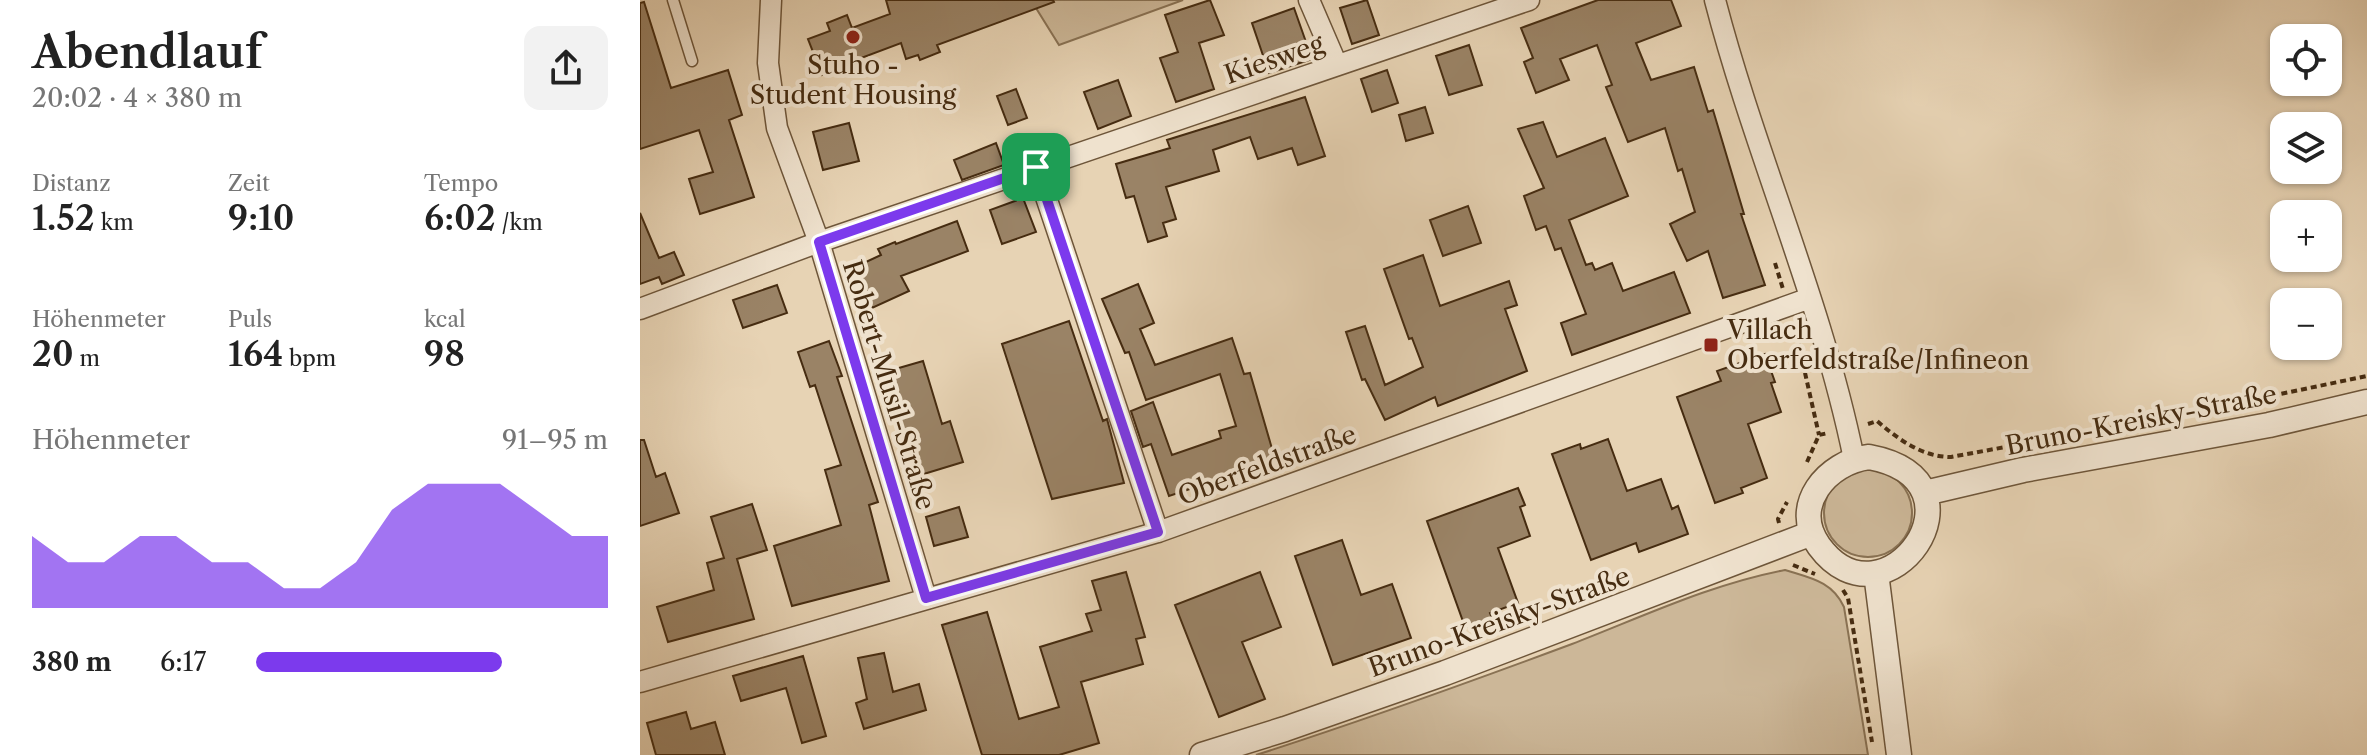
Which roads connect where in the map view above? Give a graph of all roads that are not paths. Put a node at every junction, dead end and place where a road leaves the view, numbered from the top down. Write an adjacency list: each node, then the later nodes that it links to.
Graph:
1 (673, 0): 6 (lane)
2 (771, 0): 9 (street, Robert-Musil-Straße)
3 (1309, 0): 7 (street)
4 (1529, 0): 7 (street, Kiesweg)
5 (1715, 0): 10 (street)
6 (692, 61)
7 (1337, 65): 8 (street, Kiesweg)
8 (1036, 167): 9 (street, Kiesweg); 15 (street)
9 (819, 242): 11 (street, Kiesweg); 18 (street, Robert-Musil-Straße)
10 (1810, 298): 13 (street); 15 (street, Oberfeldstraße)
11 (640, 309)
12 (2367, 402): 14 (street, Bruno-Kreisky-Straße)
13 (1854, 459): 14 (street); 16 (street)
14 (1925, 493): 17 (street)
15 (1158, 532): 18 (street, Oberfeldstraße)
16 (1812, 533): 17 (street); 20 (street, Bruno-Kreisky-Straße)
17 (1876, 573): 21 (street)
18 (926, 598): 19 (street, Oberfeldstraße)
19 (640, 682)
20 (1202, 755)
21 (1899, 755)

